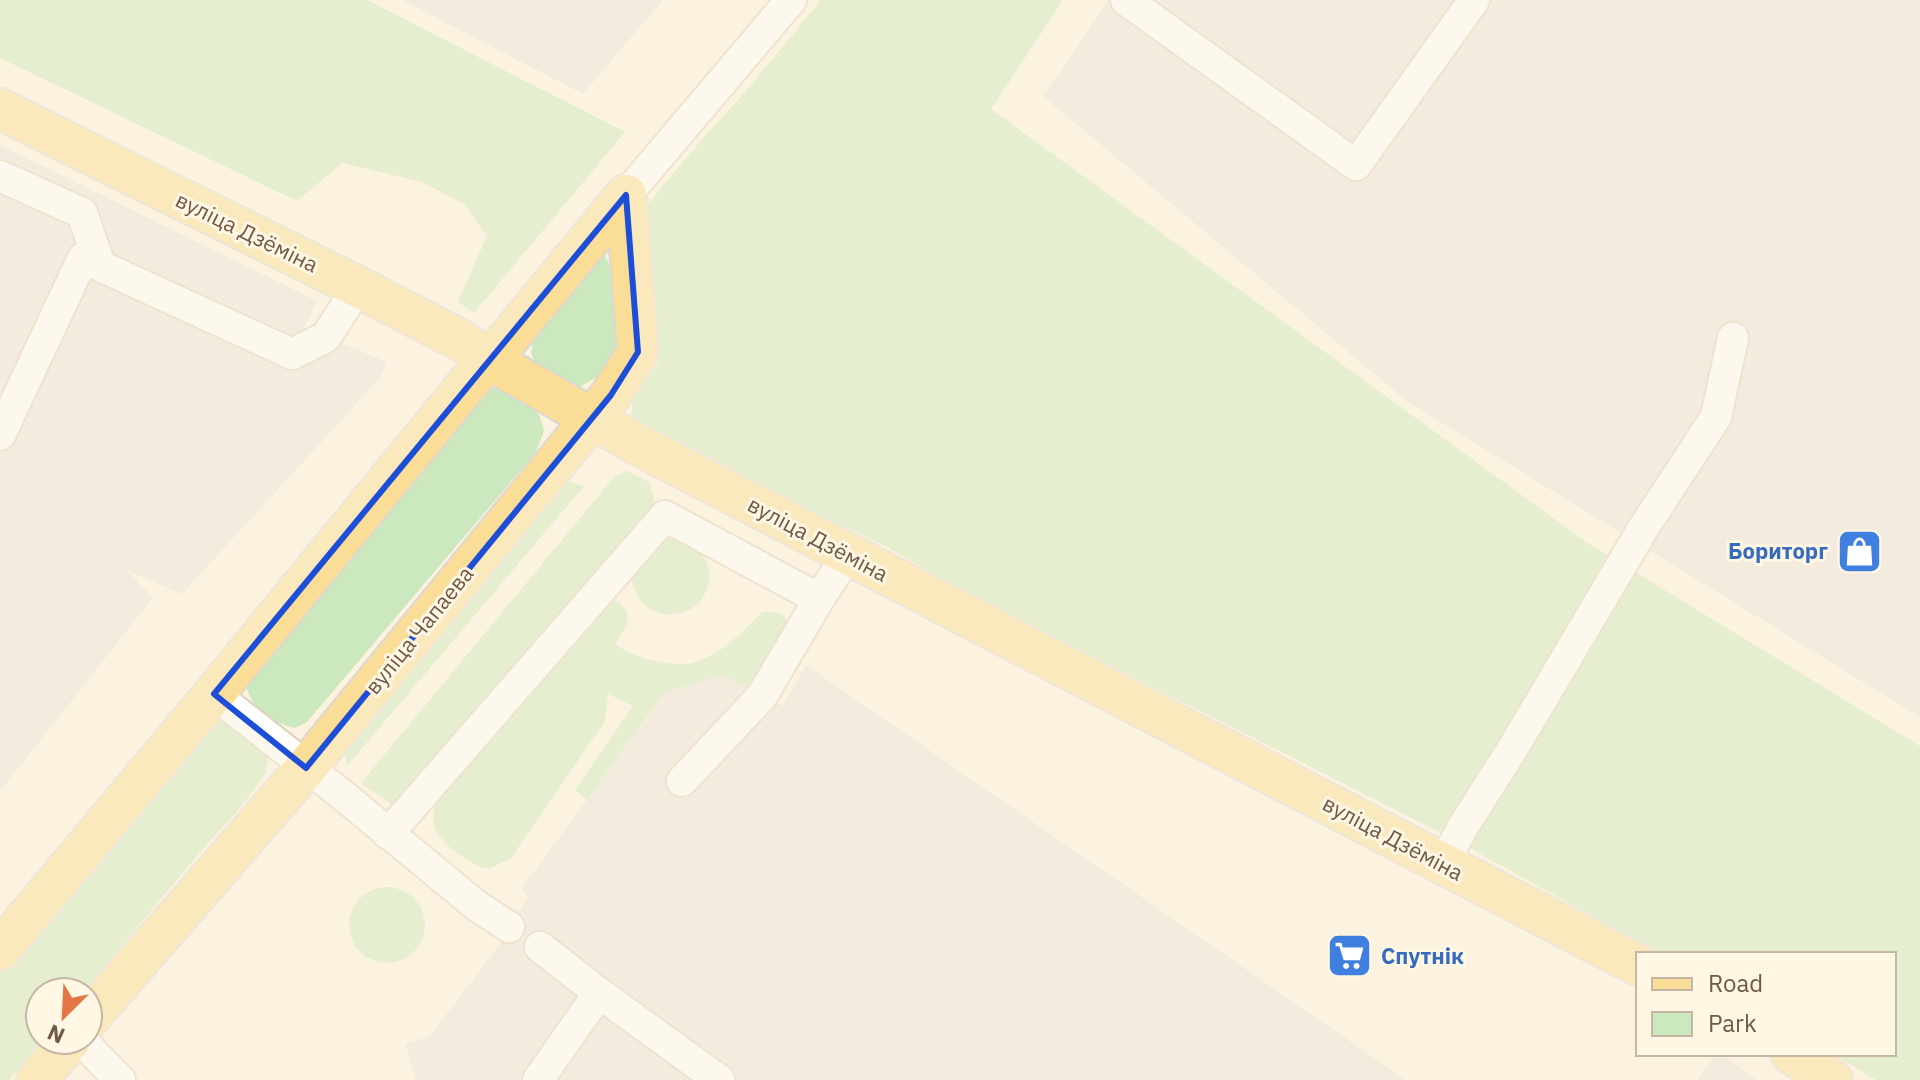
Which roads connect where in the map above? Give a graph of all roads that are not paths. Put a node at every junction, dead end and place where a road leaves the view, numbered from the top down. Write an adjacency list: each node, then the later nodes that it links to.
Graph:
1 (791, 0): 6 (street)
2 (1126, 0): 3 (street)
3 (1474, 0)
4 (0, 109): 8 (main road, вуліца Дзёміна)
5 (0, 176): 7 (street)
6 (626, 195): 10 (main road); 11 (main road, вуліца Чапаева)
7 (100, 265): 8 (street); 12 (street)
8 (358, 287): 10 (main road, вуліца Дзёміна)
9 (1733, 338): 19 (street)
10 (488, 359): 11 (main road, вуліца Дзёміна); 15 (main road)
11 (591, 419): 13 (main road, вуліца Дзёміна); 16 (main road, вуліца Чапаева)
12 (0, 435)
13 (848, 554): 14 (street); 19 (main road, вуліца Дзёміна)
14 (819, 599): 17 (street); 18 (street)
15 (214, 694): 16 (street); 22 (main road)
16 (306, 768): 18 (street); 25 (main road, вуліца Чапаева)
17 (682, 781)
18 (388, 834): 20 (street)
19 (1443, 864): 23 (main road, вуліца Дзёміна)
20 (509, 927)
21 (540, 947): 24 (street)
22 (0, 950)
23 (1636, 964)
24 (599, 993): 31 (street); 32 (street)
25 (104, 1001)
26 (57, 1056): 29 (main road)
27 (97, 1056): 30 (street)
28 (1795, 1056): 33 (main road)
29 (37, 1080)
30 (120, 1080)
31 (538, 1080)
32 (719, 1080)
33 (1832, 1080)

